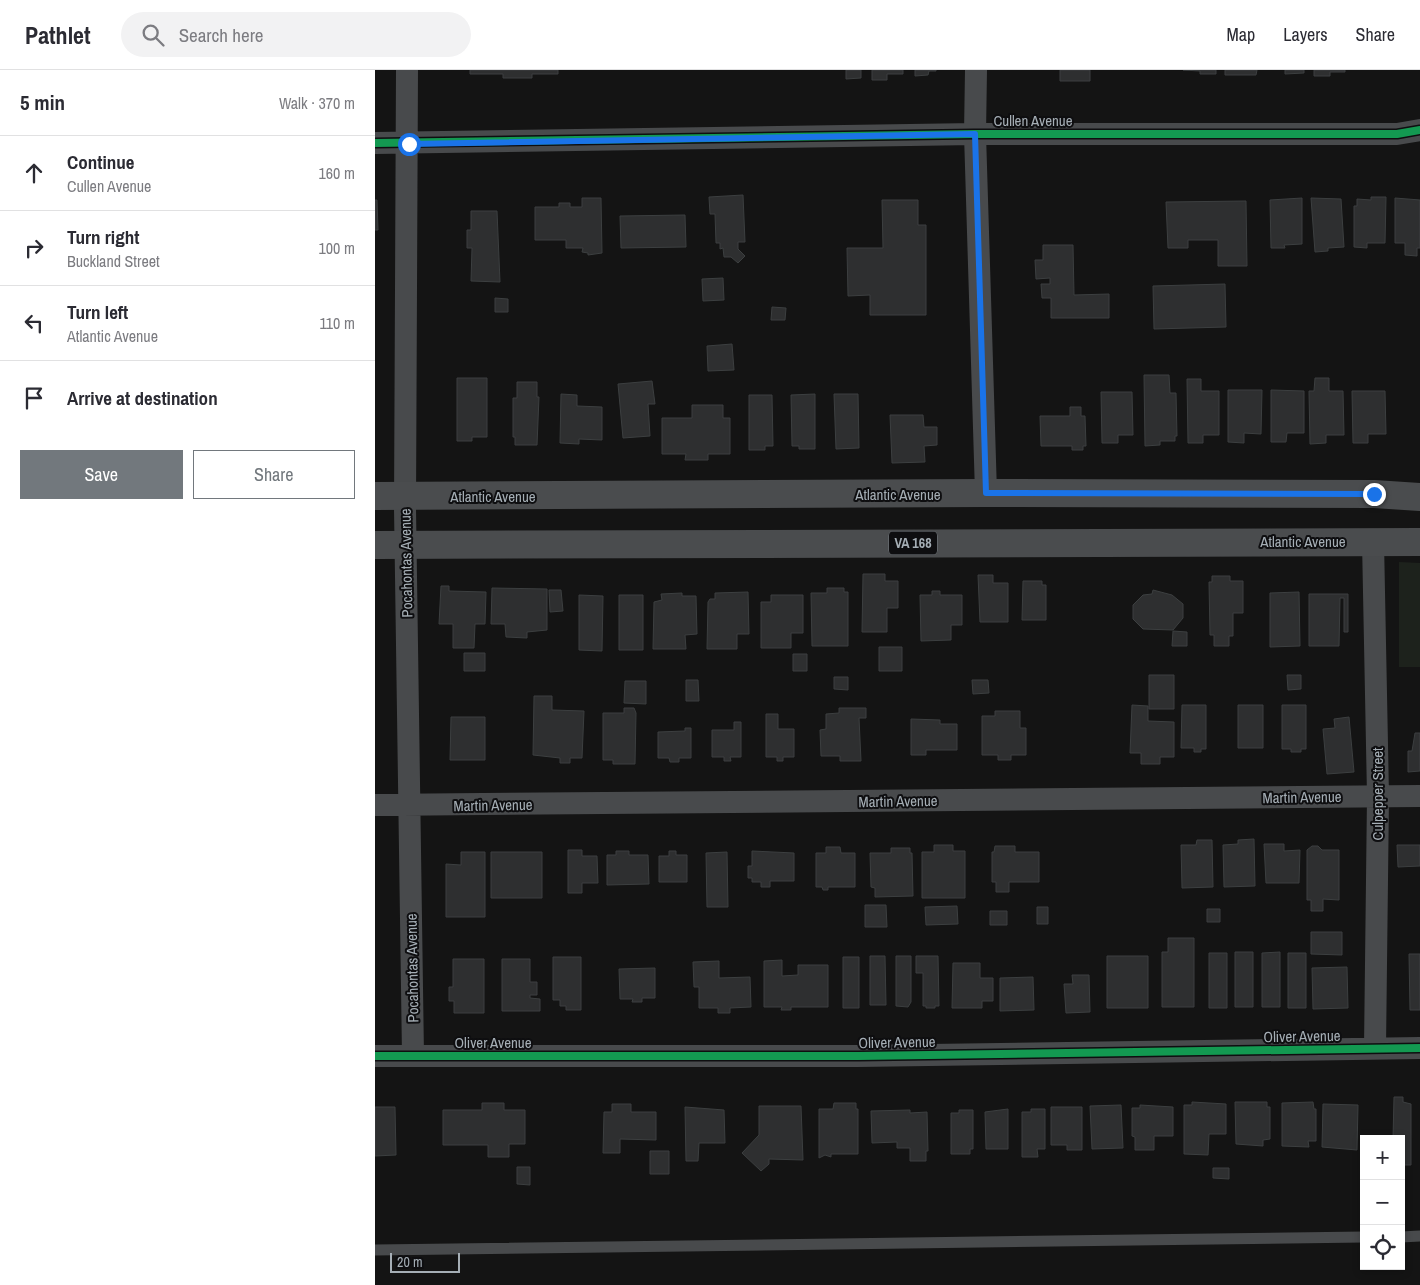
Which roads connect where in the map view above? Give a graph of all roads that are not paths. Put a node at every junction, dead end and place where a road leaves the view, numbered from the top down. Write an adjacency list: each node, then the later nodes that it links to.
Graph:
1 (407, 70): 6 (street, Pocahontas Avenue)
2 (975, 70): 4 (street)
3 (1420, 130): 4 (street, Cullen Avenue)
4 (975, 134): 6 (street, Cullen Avenue); 7 (street)
5 (375, 143): 6 (street, Cullen Avenue)
6 (409, 144): 9 (street, Pocahontas Avenue)
7 (986, 493): 9 (main road, Atlantic Avenue); 10 (main road, Atlantic Avenue)
8 (375, 496): 9 (main road, Atlantic Avenue)
9 (405, 496): 14 (street, Pocahontas Avenue)
10 (1420, 497)
11 (1373, 541): 12 (main road, Atlantic Avenue / VA 168); 14 (main road, Atlantic Avenue / VA 168); 15 (street, Culpepper Street)
12 (1420, 542)
13 (375, 545): 14 (main road, Atlantic Avenue / VA 168)
14 (405, 545): 18 (street, Pocahontas Avenue)
15 (1378, 796): 16 (street, Martin Avenue); 18 (street, Martin Avenue); 19 (street, Culpepper Street)
16 (1420, 796)
17 (375, 806): 18 (street, Martin Avenue)
18 (409, 806): 22 (street, Pocahontas Avenue)
19 (1375, 1048): 20 (street, Oliver Avenue); 22 (street, Oliver Avenue)
20 (1420, 1048)
21 (375, 1056): 22 (street, Oliver Avenue)
22 (413, 1056)
23 (1420, 1236): 25 (lane)
24 (1360, 1237): 26 (lane)
25 (1405, 1237)
26 (375, 1250)

